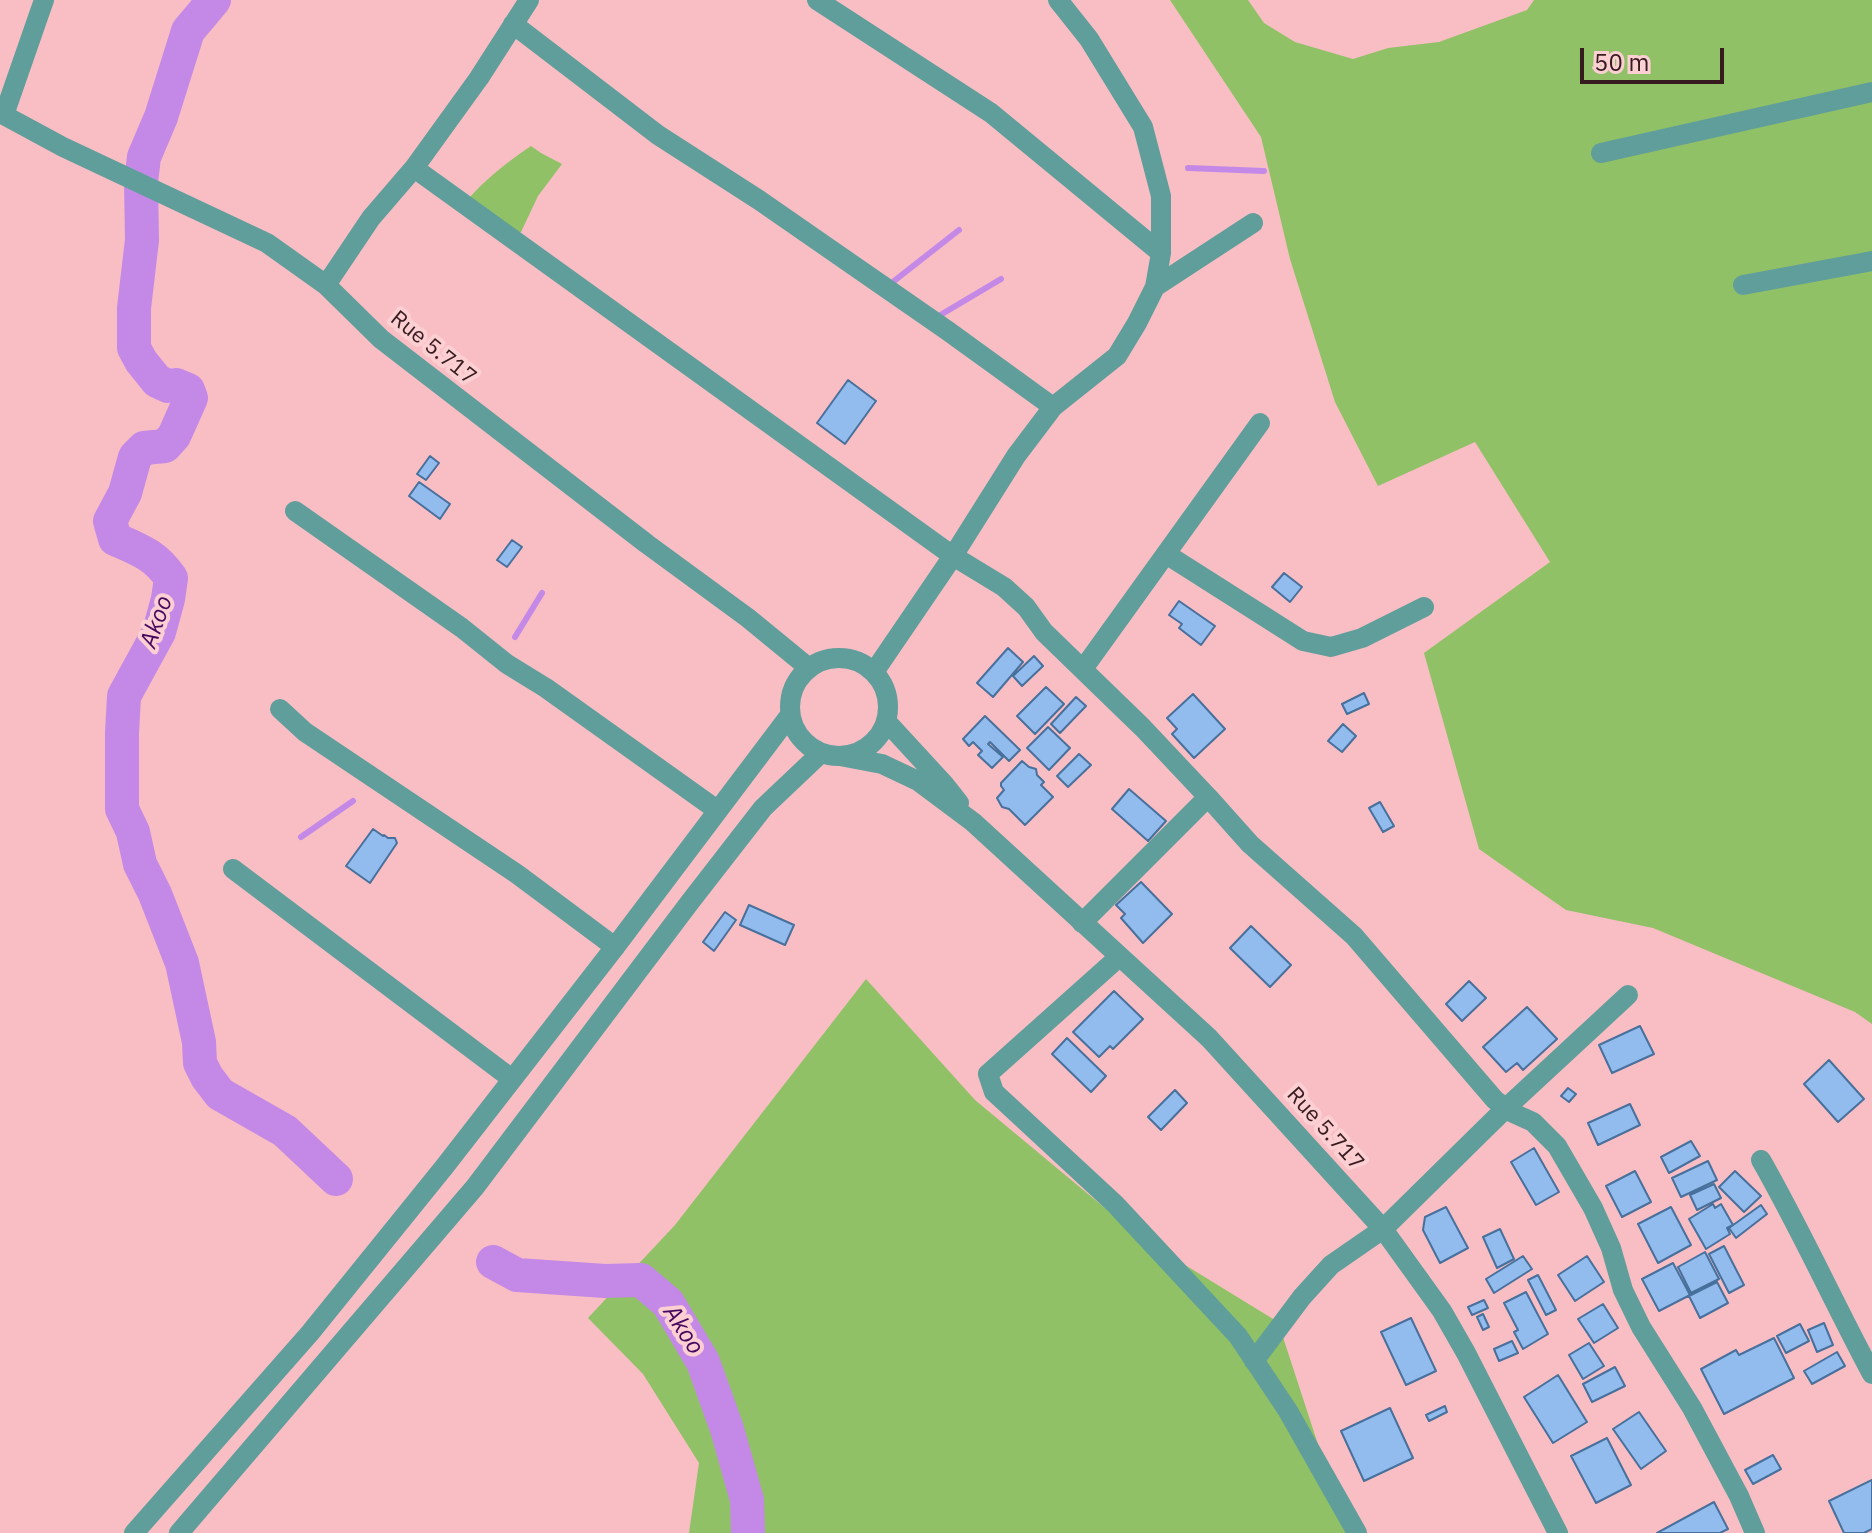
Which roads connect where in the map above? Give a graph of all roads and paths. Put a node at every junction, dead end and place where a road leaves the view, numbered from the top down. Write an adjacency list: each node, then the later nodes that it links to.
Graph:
1 (44, 0): 7 (street)
2 (529, 0): 5 (street)
3 (817, 0): 11 (street)
4 (1058, 0): 11 (street)
5 (513, 24): 9 (street); 16 (street)
6 (1872, 92): 8 (street)
7 (2, 114): 13 (street, Rue 5.717)
8 (1601, 153)
9 (414, 168): 13 (street); 20 (street)
10 (1253, 223): 15 (street)
11 (1161, 253): 15 (street)
12 (1872, 261): 14 (street)
13 (326, 285): 22 (street, Rue 5.717)
14 (1743, 285)
15 (1155, 287): 16 (street)
16 (1053, 407): 20 (street)
17 (1260, 423): 19 (street)
18 (295, 511): 30 (street)
19 (1166, 554): 21 (street); 23 (street)
20 (953, 556): 23 (street); 24 (street)
21 (1424, 607)
22 (809, 668): 24 (street); 26 (street)
23 (1083, 669): 29 (street)
24 (874, 672): 27 (street)
25 (280, 709): 34 (street)
26 (790, 715): 28 (street); 30 (street)
27 (886, 721): 28 (street); 31 (street, Rue 5.717)
28 (830, 755): 31 (street, Rue 5.717); 44 (street)
29 (1208, 797): 33 (street); 38 (street)
30 (717, 810): 34 (street)
31 (973, 822): 33 (street, Rue 5.717)
32 (233, 869): 37 (street)
33 (1082, 923): 35 (street, Rue 5.717)
34 (615, 947): 37 (street)
35 (1119, 957): 40 (street, Rue 5.717); 41 (street)
36 (1628, 995): 38 (street)
37 (512, 1079): 43 (street)
38 (1506, 1108): 40 (street); 47 (street)
39 (1761, 1160): 42 (street)
40 (1383, 1229): 41 (street); 46 (street, Rue 5.717)
41 (1254, 1361): 45 (street)
42 (1872, 1374)
43 (134, 1533)
44 (179, 1533)
45 (1357, 1533)
46 (1558, 1533)
47 (1755, 1533)

